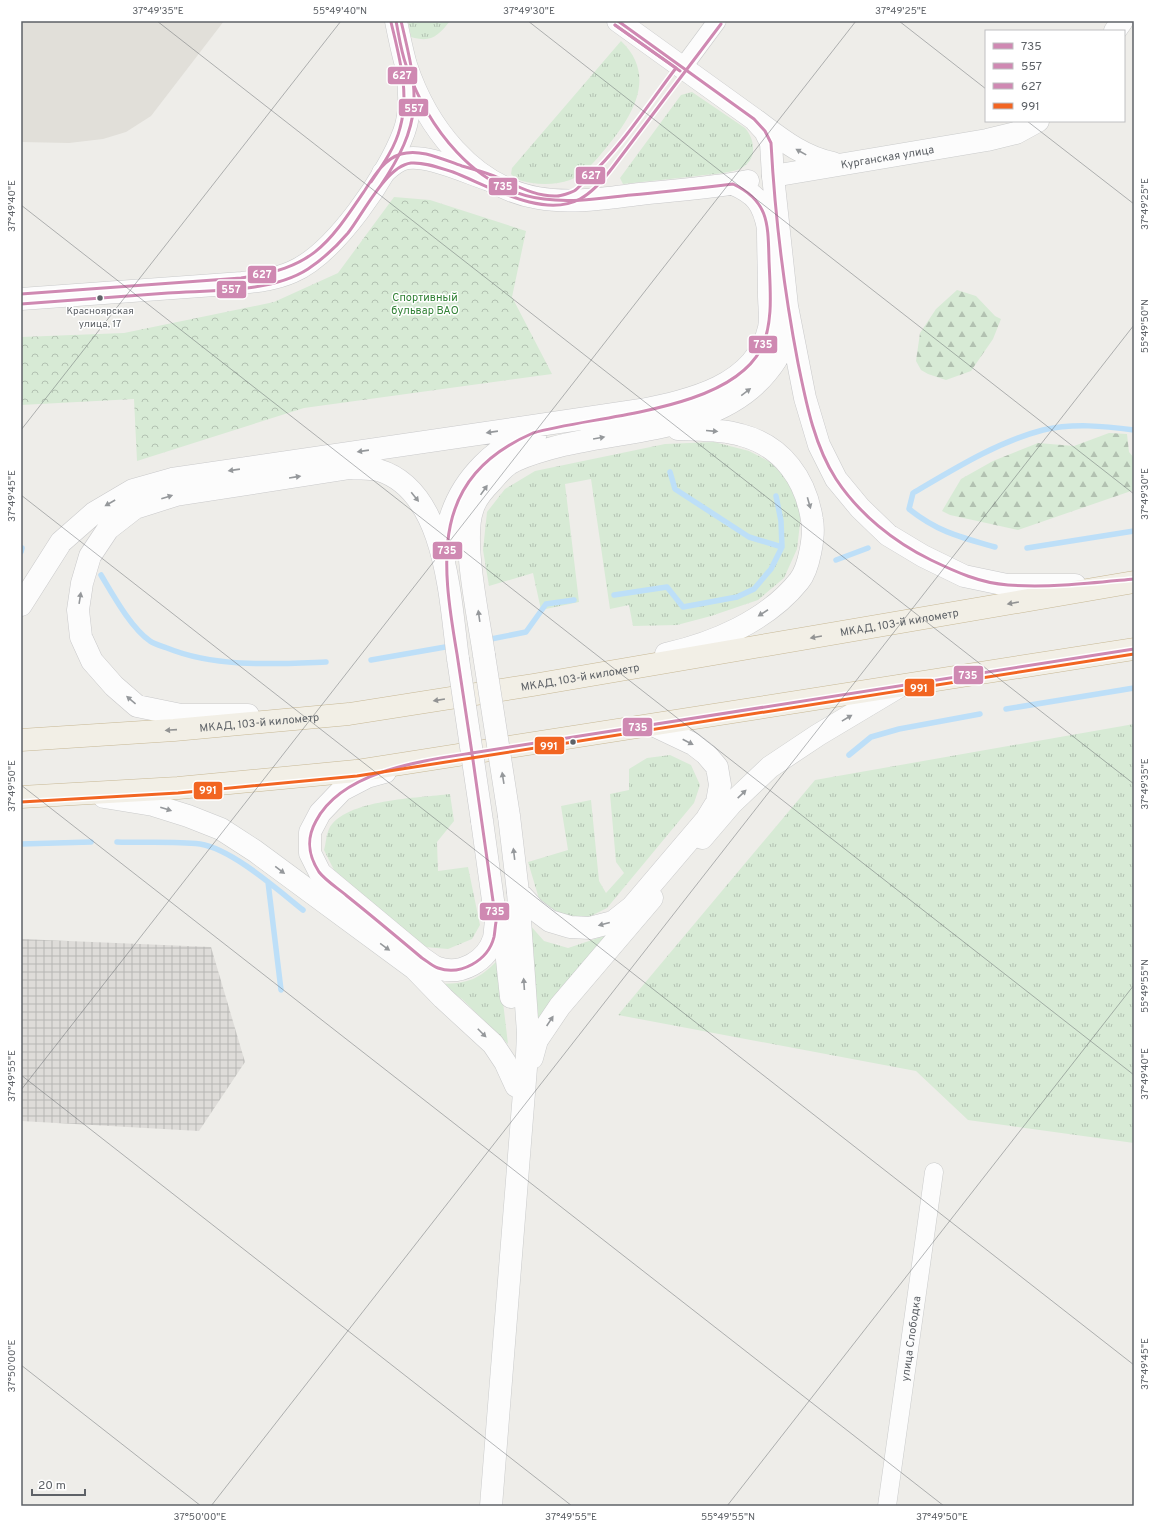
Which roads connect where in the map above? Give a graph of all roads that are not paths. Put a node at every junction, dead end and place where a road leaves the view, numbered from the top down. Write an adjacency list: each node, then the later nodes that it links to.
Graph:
1 (396, 21): 6 (main road)
2 (618, 21): 7 (main road)
3 (717, 21): 7 (street)
4 (1122, 21): 5 (main road)
5 (1116, 30)
6 (406, 65): 11 (main road); 13 (main road)
7 (683, 67): 8 (main road)
8 (754, 119): 10 (main road, one-way to 8); 12 (main road)
9 (1036, 122): 10 (main road, Курганская улица)
10 (838, 164): 12 (main road, Курганская улица)
11 (381, 176): 13 (main road); 15 (main road)
12 (773, 176): 14 (main road, Курганская улица); 16 (main road)
13 (492, 181): 14 (main road, Курганская улица)
14 (733, 184): 17 (main road)
15 (21, 299)
16 (788, 306): 18 (main road, one-way to 16); 20 (main road)
17 (641, 410): 19 (main road); 22 (main road, one-way to 22)
18 (659, 428): 24 (main road, one-way to 24); 32 (main road, one-way to 18, bridge)
19 (445, 566): 26 (main road, one-way to 19); 33 (main road, bridge)
20 (1134, 578)
21 (1134, 582): 24 (highway, МКАД, 103-й километр, one-way to 24)
22 (21, 605)
23 (1134, 649): 25 (highway)
24 (533, 685): 26 (highway, МКАД, 103-й километр, one-way to 26)
25 (900, 686): 27 (highway); 34 (main road, one-way to 25)
26 (349, 714): 28 (highway, МКАД, 103-й километр, one-way to 28)
27 (653, 725): 29 (highway); 32 (main road, one-way to 32)
28 (21, 740)
29 (429, 760): 30 (highway); 33 (main road)
30 (87, 794): 31 (highway); 34 (main road, one-way to 34)
31 (21, 797)
32 (518, 892): 34 (main road, one-way to 32)
33 (492, 896): 34 (main road)
34 (520, 1084): 36 (main road)
35 (934, 1172): 37 (street, улица Слободка)
36 (491, 1506)
37 (887, 1506)

